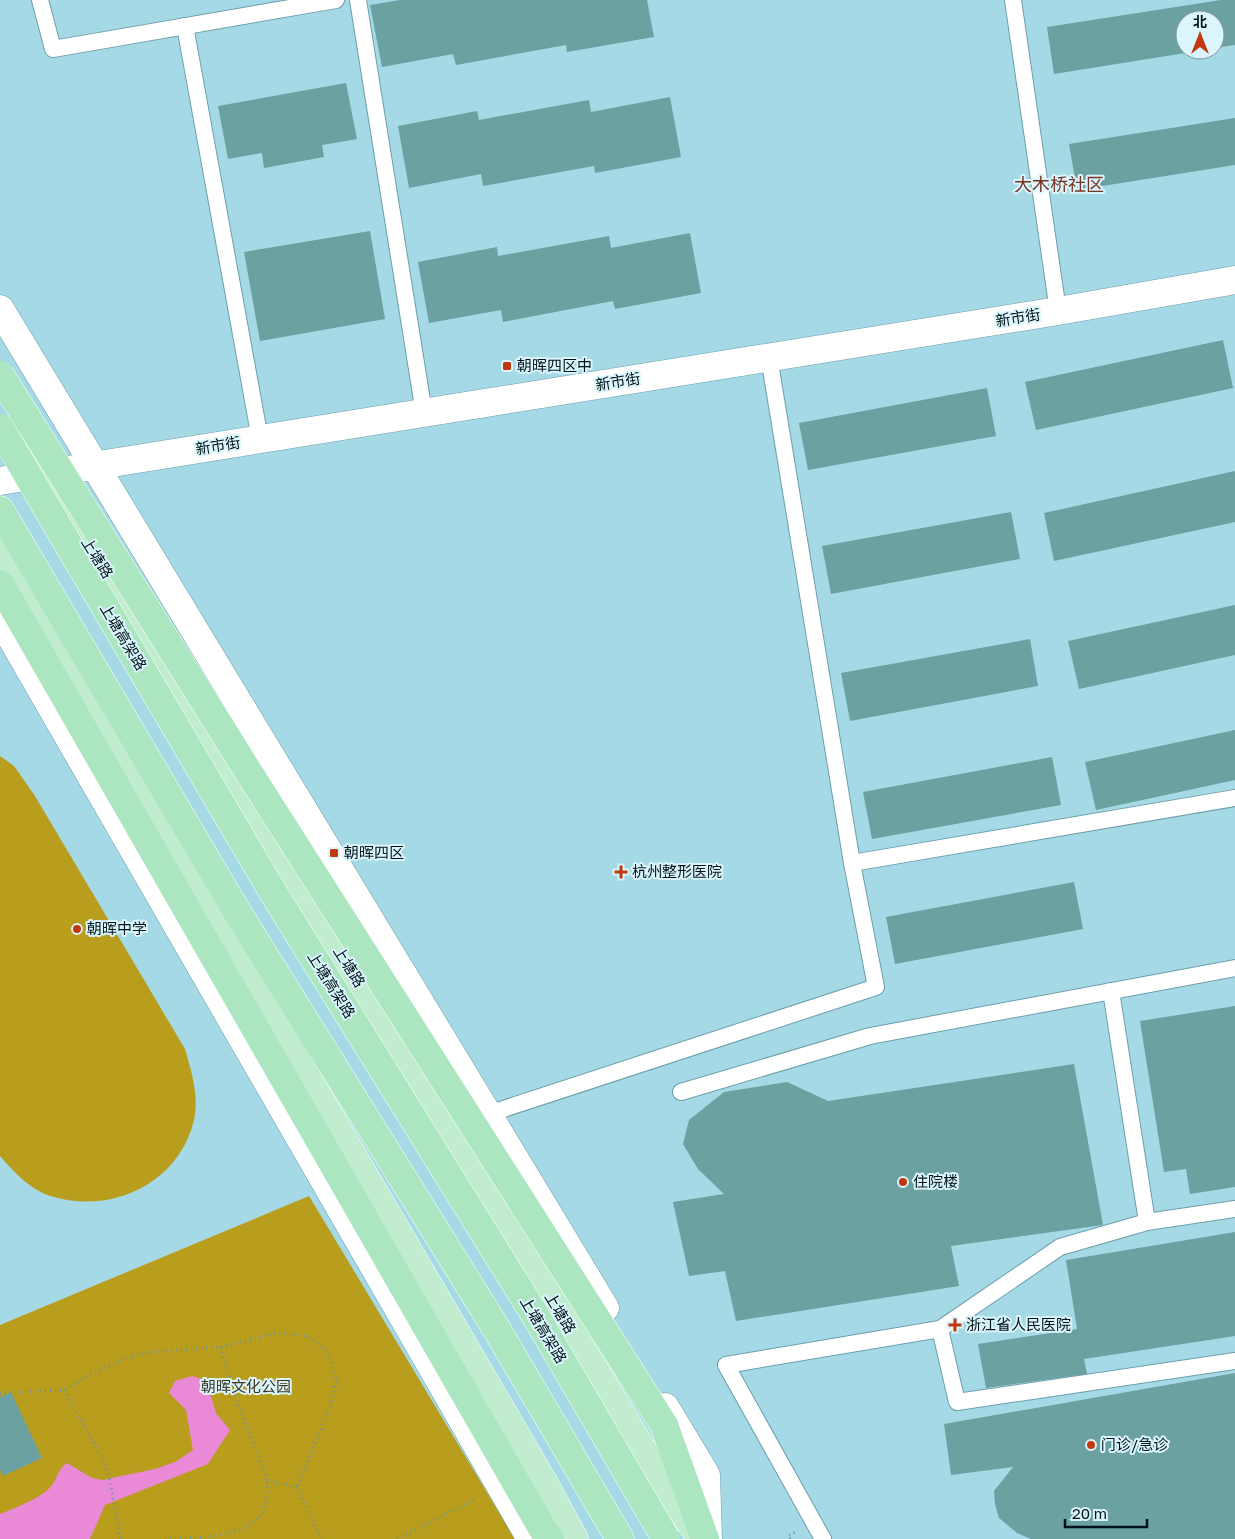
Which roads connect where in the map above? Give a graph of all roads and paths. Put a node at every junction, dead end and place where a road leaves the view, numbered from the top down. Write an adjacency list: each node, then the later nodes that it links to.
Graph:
1 (40, 0): 5 (lane)
2 (336, 0): 5 (lane)
3 (358, 0): 12 (lane)
4 (1013, 0): 8 (lane)
5 (185, 26): 14 (lane)
6 (1235, 280): 8 (main road, 新市街)
7 (0, 309): 15 (main road)
8 (1058, 311): 9 (main road, 新市街)
9 (769, 357): 12 (main road, 新市街); 23 (lane)
10 (0, 375): 47 (highway, bridge)
11 (0, 393): 16 (main road, 上塘路)
12 (424, 413): 14 (main road, 新市街)
13 (0, 428): 46 (highway, 上塘高架路, bridge)
14 (260, 439): 15 (main road, 新市街)
15 (94, 466): 16 (main road, 新市街); 27 (main road)
16 (45, 474): 17 (main road, 新市街); 47 (main road, 上塘路)
17 (0, 481)
18 (0, 510): 45 (highway)
19 (0, 546): 44 (main road)
20 (0, 584): 38 (highway)
21 (0, 618): 36 (main road)
22 (1235, 798): 23 (lane)
23 (852, 863): 27 (lane)
24 (1235, 968): 25 (lane)
25 (1112, 991): 26 (lane); 29 (lane)
26 (681, 1092)
27 (488, 1114): 47 (main road)
28 (1235, 1208): 29 (lane)
29 (1147, 1222): 30 (lane)
30 (940, 1328): 32 (lane); 48 (lane)
31 (221, 1347): 33 (path); 35 (path); 37 (path)
32 (1235, 1361)
33 (64, 1390): 34 (path); 39 (path)
34 (0, 1393)
35 (268, 1481): 37 (path); 41 (path)
36 (500, 1486): 38 (main road); 43 (path)
37 (296, 1487): 42 (path)
38 (541, 1535)
39 (121, 1539)
40 (165, 1539): 41 (path)
41 (196, 1539)
42 (321, 1539)
43 (397, 1539)
44 (574, 1539)
45 (620, 1539)
46 (666, 1539)
47 (705, 1539)
48 (823, 1539)

